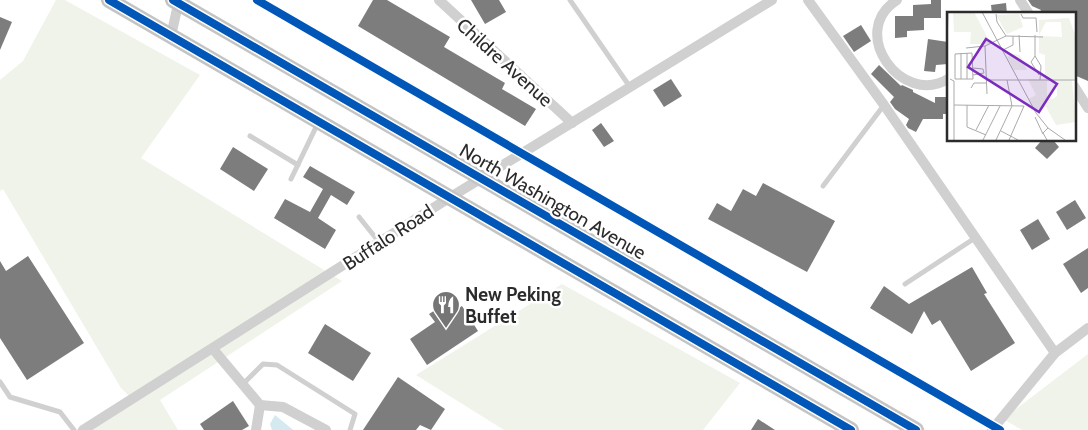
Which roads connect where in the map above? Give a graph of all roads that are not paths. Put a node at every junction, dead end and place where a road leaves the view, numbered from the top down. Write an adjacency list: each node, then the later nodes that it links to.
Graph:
1 (109, 0): 10 (main road)
2 (439, 0): 17 (street, Childre Avenue)
3 (570, 0): 12 (lane)
4 (772, 0): 12 (street, Buffalo Road)
5 (808, 0): 14 (street)
6 (897, 0): 11 (street)
7 (1020, 0): 9 (street)
8 (176, 1): 10 (street); 21 (main road, North Washington Avenue)
9 (1028, 12)
10 (170, 36): 16 (main road)
11 (947, 79)
12 (630, 87): 17 (street, Buffalo Road)
13 (1076, 89): 15 (street)
14 (884, 105): 22 (lane); 25 (street)
15 (1088, 108)
16 (319, 123): 19 (lane); 23 (main road)
17 (572, 123): 21 (street, Buffalo Road)
18 (250, 136): 19 (lane)
19 (298, 165): 20 (lane)
20 (291, 179)
21 (482, 179): 23 (street, Buffalo Road); 41 (main road, North Washington Avenue)
22 (823, 186)
23 (449, 198): 26 (street, Buffalo Road); 34 (main road)
24 (359, 217): 26 (lane)
25 (975, 238): 27 (lane); 30 (street)
26 (379, 242): 29 (street, Buffalo Road)
27 (905, 284)
28 (1088, 328): 30 (street)
29 (213, 349): 32 (street); 36 (street, Buffalo Road)
30 (1054, 353): 42 (street)
31 (0, 382): 35 (lane)
32 (242, 384): 33 (street); 39 (lane)
33 (260, 405): 37 (street); 38 (street)
34 (833, 426): 40 (main road)
35 (74, 430)
36 (83, 430)
37 (256, 430)
38 (326, 430)
39 (350, 430)
40 (851, 430)
41 (916, 430)
42 (992, 430)

